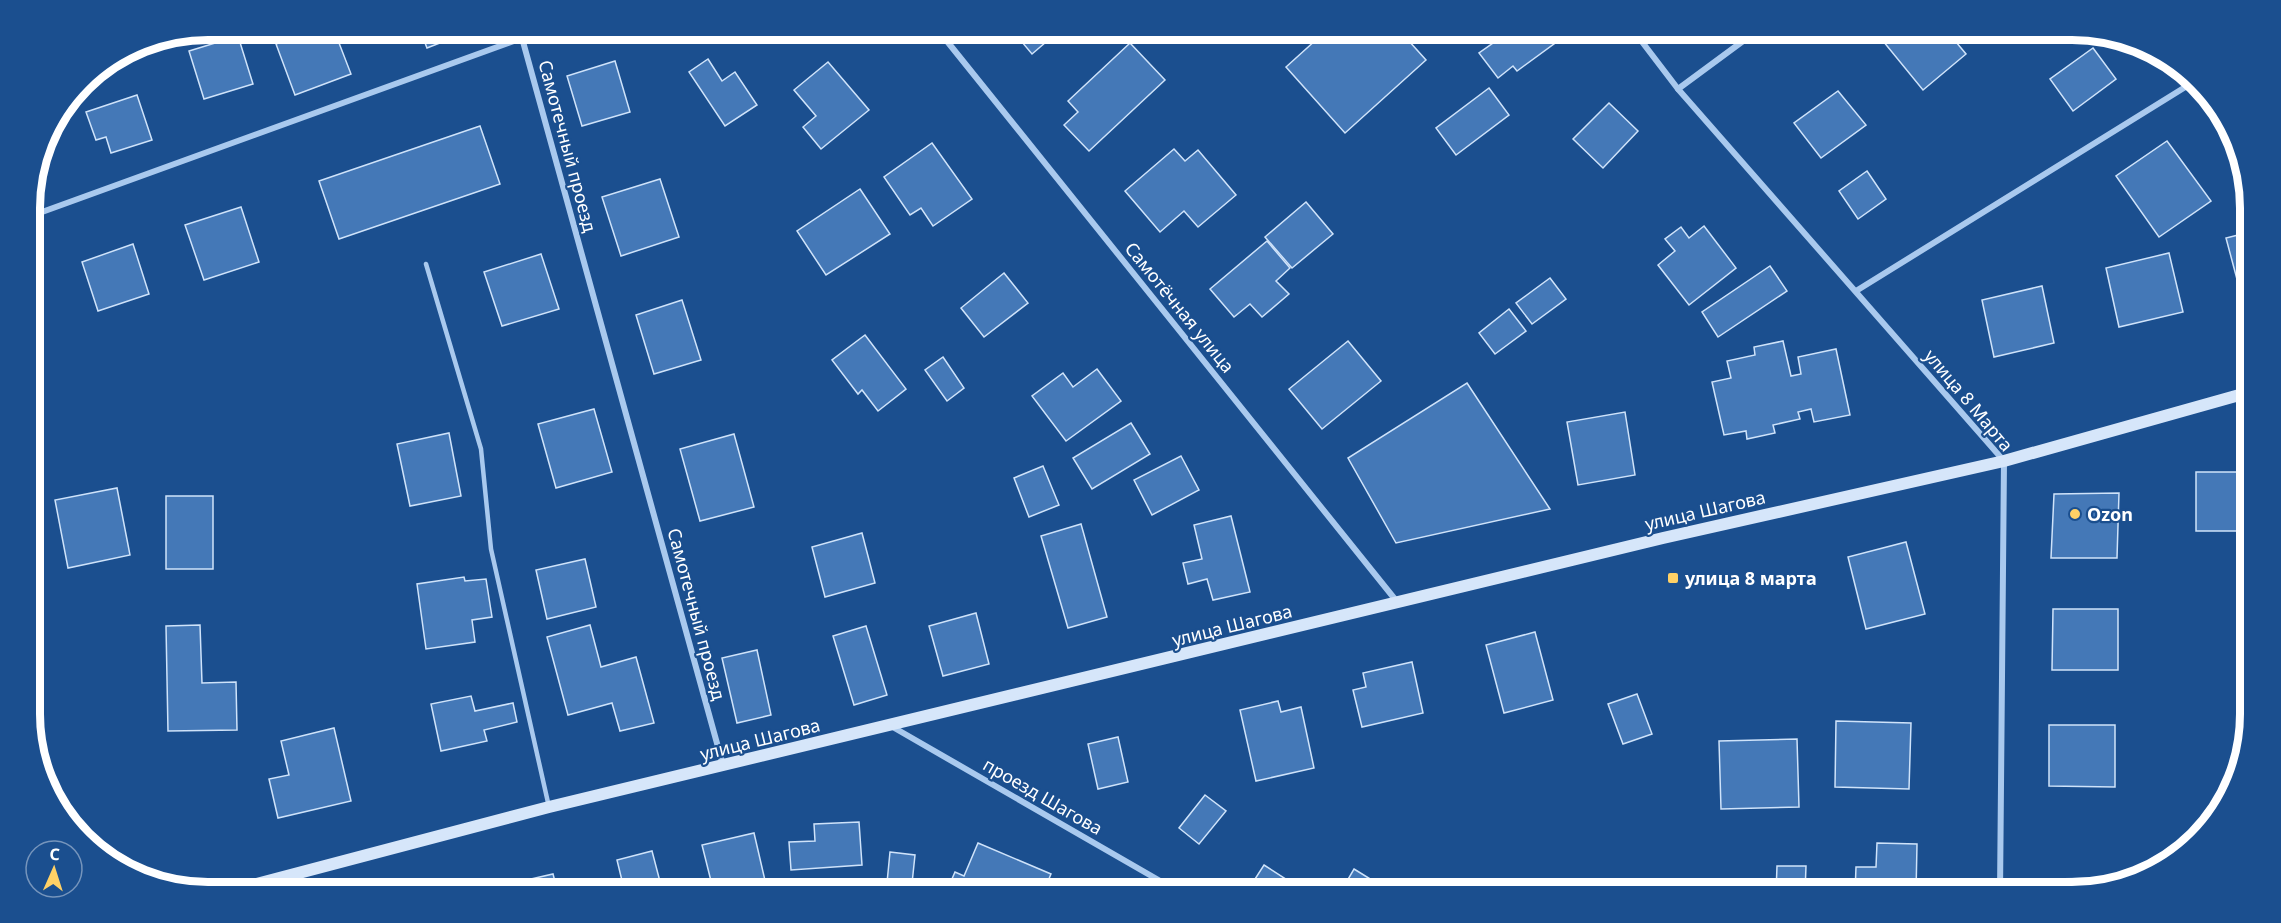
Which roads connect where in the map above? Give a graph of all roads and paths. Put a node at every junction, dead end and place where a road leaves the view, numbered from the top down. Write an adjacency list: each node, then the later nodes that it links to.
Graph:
1 (514, 41): 8 (street, Самотечный проезд)
2 (523, 41): 15 (street, Самотечный проезд)
3 (947, 41): 13 (street, Самотёчная улица)
4 (1641, 41): 7 (street, улица 8 Марта)
5 (1743, 41): 7 (street)
6 (2187, 86): 10 (street)
7 (1678, 89): 10 (street, улица 8 Марта)
8 (41, 212)
9 (426, 264): 16 (lane)
10 (1856, 291): 12 (street, улица 8 Марта)
11 (2240, 395): 12 (main road, улица Шагова)
12 (2004, 461): 13 (main road, улица Шагова); 21 (street, улица 8 Марта)
13 (1398, 603): 14 (main road, улица Шагова)
14 (890, 726): 15 (main road, улица Шагова); 20 (street, проезд Шагова)
15 (723, 766): 16 (main road, улица Шагова)
16 (549, 807): 17 (main road, улица Шагова)
17 (287, 877): 18 (main road, улица Шагова); 19 (street)
18 (267, 882)
19 (289, 882)
20 (1162, 882)
21 (2000, 882)

